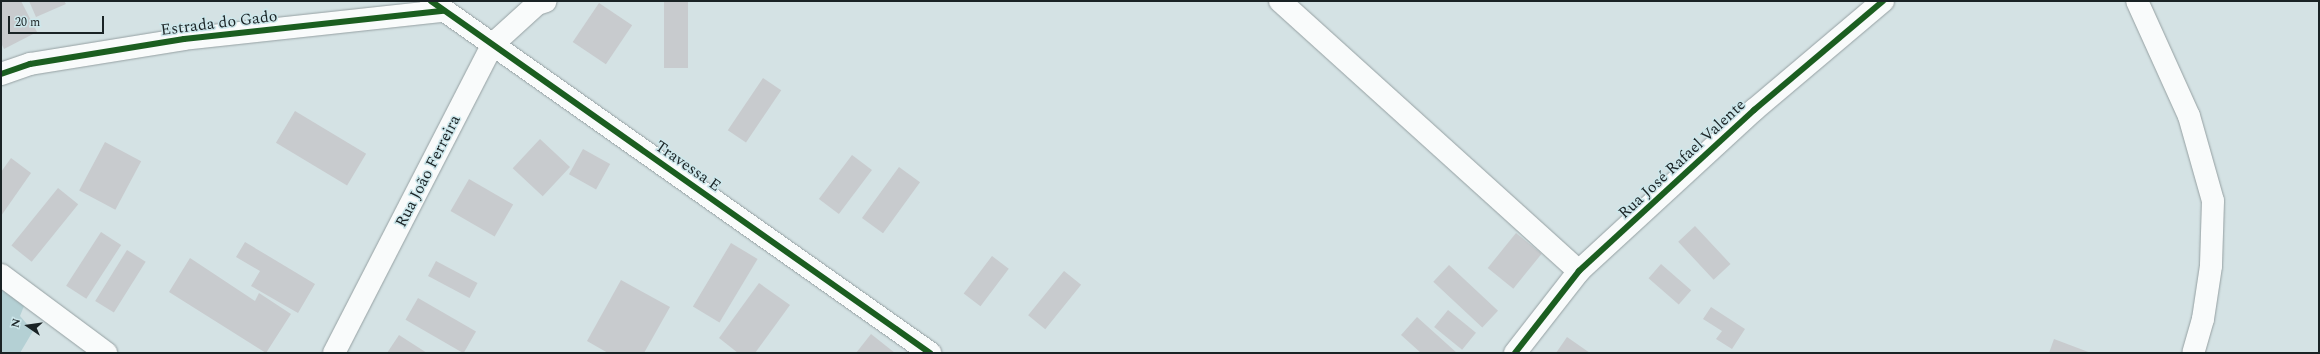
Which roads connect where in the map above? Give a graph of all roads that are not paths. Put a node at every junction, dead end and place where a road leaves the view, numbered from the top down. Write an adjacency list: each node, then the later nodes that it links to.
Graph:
1 (1280, 1): 8 (street)
2 (1883, 1): 8 (street, Rua José Rafael Valente)
3 (2137, 1): 14 (street)
4 (540, 2): 6 (street, Rua João Ferreira)
5 (437, 6): 6 (street, Travessa E); 7 (street, Estrada do Gado)
6 (493, 44): 11 (street, Rua João Ferreira); 12 (street, Travessa E)
7 (1, 74)
8 (1579, 271): 13 (street, Rua José Rafael Valente)
9 (1, 275): 10 (street)
10 (106, 353)
11 (334, 353)
12 (930, 353)
13 (1515, 353)
14 (2193, 353)

